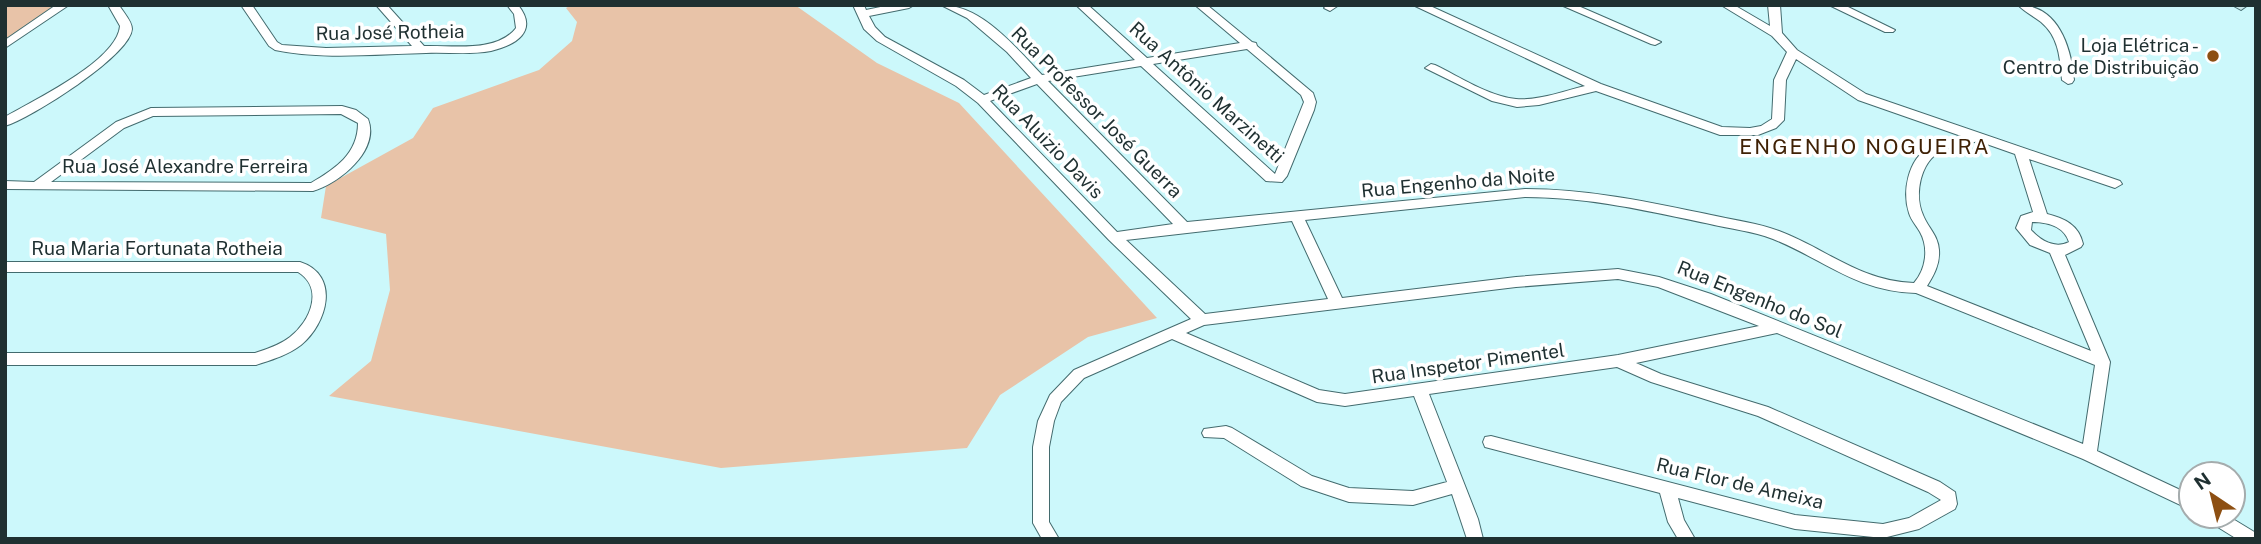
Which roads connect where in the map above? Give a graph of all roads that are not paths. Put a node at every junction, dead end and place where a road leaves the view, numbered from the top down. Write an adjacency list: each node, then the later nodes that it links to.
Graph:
1 (64, 5): 20 (street)
2 (113, 5): 30 (street)
3 (246, 5): 22 (street, Rua José Rotheia)
4 (380, 5): 22 (street)
5 (512, 5): 22 (street, Rua José Rotheia)
6 (909, 5): 16 (street)
7 (946, 5): 26 (street, Rua Professor José Guerra)
8 (1081, 5): 24 (street, Rua Antônio Marzinetti)
9 (1200, 5): 21 (street)
10 (1418, 5): 28 (street)
11 (1566, 5): 19 (street)
12 (1726, 5): 18 (street)
13 (1774, 5): 18 (street)
14 (1834, 5): 17 (street)
15 (2023, 5): 27 (street)
16 (859, 10): 29 (street, Rua Aluizio Davis)
17 (1889, 30)
18 (1776, 34): 23 (street)
19 (1655, 42)
20 (5, 45)
21 (1252, 45): 24 (street); 24 (street, Rua Antônio Marzinetti)
22 (421, 49)
23 (1793, 52): 28 (street); 31 (street)
24 (1143, 63): 26 (street)
25 (1431, 68): 28 (street)
26 (1039, 79): 29 (street); 38 (street, Rua Professor José Guerra)
27 (2068, 80)
28 (1597, 87)
29 (982, 100): 39 (street, Rua Aluizio Davis)
30 (5, 122)
31 (1977, 138): 32 (street); 42 (street)
32 (2020, 151): 33 (street); 37 (street)
33 (2115, 184)
34 (5, 185): 35 (street, Rua José Alexandre Ferreira)
35 (37, 186): 35 (street, Rua José Alexandre Ferreira)
36 (1297, 216): 38 (street, Rua Engenho da Noite); 42 (street, Rua Engenho da Noite); 43 (street)
37 (2041, 217): 40 (street); 40 (street)
38 (1184, 227): 39 (street, Rua Engenho da Noite)
39 (1114, 237): 44 (street, Rua Aluizio Davis)
40 (2056, 250): 49 (street)
41 (5, 267): 47 (street, Rua Maria Fortunata Rotheia)
42 (1916, 288): 49 (street, Rua Engenho da Noite)
43 (1338, 305): 44 (street, Rua Engenho do Sol); 45 (street, Rua Engenho do Sol)
44 (1202, 320): 46 (street)
45 (1778, 327): 48 (street, Rua Inspetor Pimentel); 53 (street, Rua Engenho do Sol)
46 (1174, 334): 50 (street, Rua Inspetor Pimentel); 57 (street)
47 (5, 359)
48 (1618, 361): 50 (street, Rua Inspetor Pimentel); 55 (street, Rua Flor de Ameixa)
49 (2103, 362): 53 (street)
50 (1419, 389): 54 (street)
51 (1210, 433): 54 (street)
52 (1491, 442): 55 (street, Rua Flor de Ameixa)
53 (2089, 454): 56 (street, Rua Engenho do Sol)
54 (1457, 486): 58 (street)
55 (1667, 489): 59 (street)
56 (2177, 496)
57 (1051, 539)
58 (1475, 539)
59 (1687, 539)

